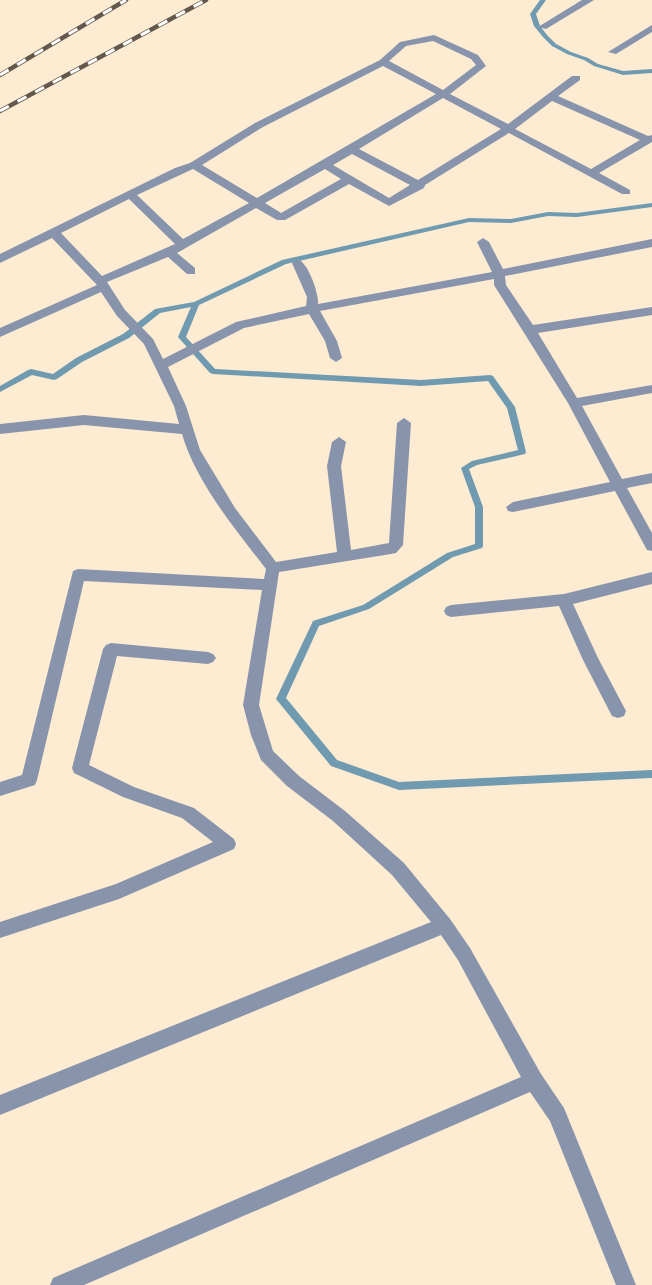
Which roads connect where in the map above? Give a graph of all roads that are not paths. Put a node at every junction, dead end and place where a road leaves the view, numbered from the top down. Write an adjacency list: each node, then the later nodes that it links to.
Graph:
1 (590, 0): 2 (street)
2 (543, 27)
3 (652, 28): 4 (street)
4 (613, 52)
5 (383, 62): 7 (street); 7 (street); 12 (street)
6 (576, 78): 8 (street)
7 (442, 95): 9 (street); 11 (street)
8 (552, 97): 9 (street); 10 (street)
9 (507, 129): 14 (street); 16 (street)
10 (650, 139): 14 (street)
11 (351, 149): 13 (street); 16 (street)
12 (194, 165): 18 (street); 19 (street)
13 (325, 165): 15 (street); 19 (street)
14 (593, 172): 17 (street)
15 (348, 179): 16 (street); 19 (street)
16 (420, 186)
17 (626, 192)
18 (131, 195): 20 (street); 23 (street)
19 (255, 204): 23 (street)
20 (54, 234): 25 (street); 29 (street)
21 (483, 242): 28 (street)
22 (652, 243): 28 (street)
23 (182, 245): 24 (street)
24 (169, 252): 27 (street); 29 (street)
25 (0, 259)
26 (298, 263): 30 (street)
27 (191, 271)
28 (499, 273): 30 (street); 32 (street)
29 (102, 284): 33 (street); 35 (street)
30 (312, 308): 34 (street); 35 (street)
31 (652, 311): 32 (street)
32 (530, 330): 37 (street)
33 (0, 333)
34 (336, 358)
35 (160, 366): 40 (street)
36 (652, 389): 37 (street)
37 (574, 403): 43 (street)
38 (404, 423): 46 (street)
39 (0, 429): 40 (street)
40 (188, 430): 47 (street)
41 (339, 442): 46 (street)
42 (652, 478): 43 (street)
43 (619, 485): 44 (street); 45 (street)
44 (513, 507)
45 (652, 546)
46 (345, 557): 47 (street)
47 (272, 577): 53 (street); 54 (street)
48 (652, 578): 49 (street)
49 (564, 600): 50 (street); 52 (street)
50 (451, 611)
51 (208, 658): 55 (street)
52 (618, 711)
53 (0, 789)
54 (444, 925): 56 (street); 57 (street)
55 (0, 930)
56 (534, 1081): 58 (street); 59 (street)
57 (0, 1105)
58 (621, 1284)
59 (60, 1285)

